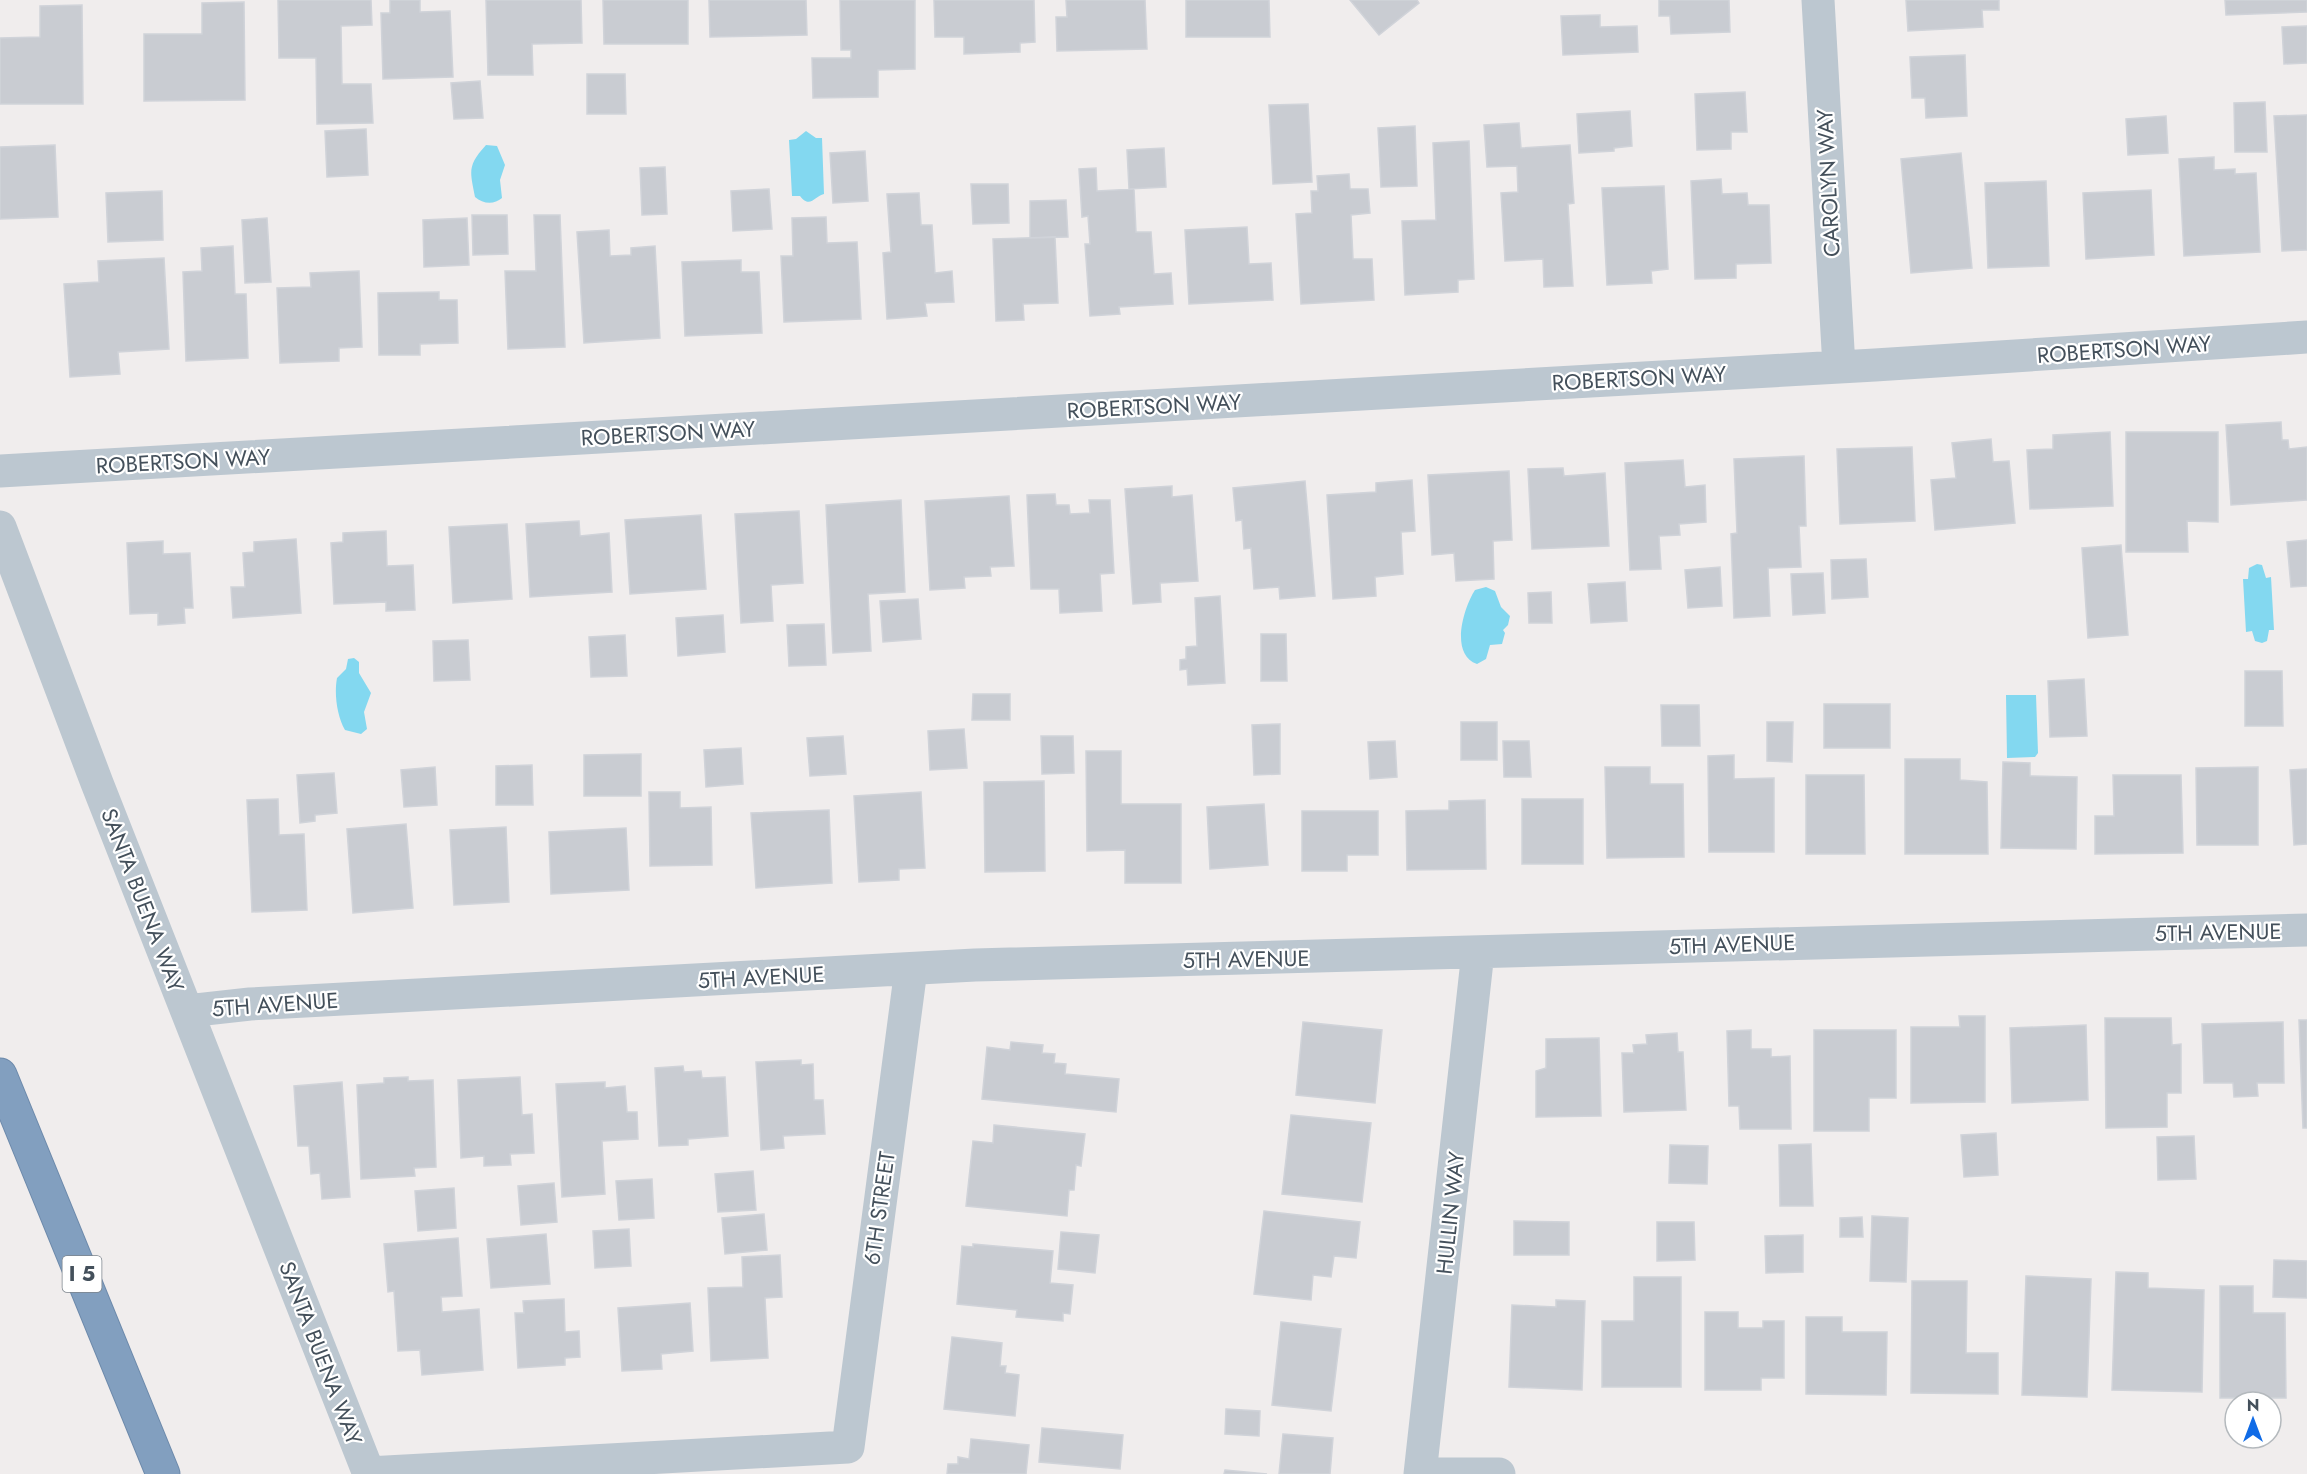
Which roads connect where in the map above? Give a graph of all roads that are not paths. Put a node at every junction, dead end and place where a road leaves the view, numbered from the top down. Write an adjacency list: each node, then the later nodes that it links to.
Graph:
1 (1818, 0): 3 (street, CAROLYN WAY)
2 (2307, 337): 3 (street, ROBERTSON WAY)
3 (1839, 367): 4 (street, ROBERTSON WAY)
4 (0, 471)
5 (0, 527): 9 (street, SANTA BUENA WAY)
6 (2307, 930): 7 (street, 5TH AVENUE)
7 (1478, 952): 8 (street, 5TH AVENUE); 13 (street, HULLIN WAY)
8 (911, 969): 9 (street, 5TH AVENUE); 12 (street, 6TH STREET)
9 (187, 1011): 12 (street, SANTA BUENA WAY)
10 (0, 1075): 11 (highway, I 5)
11 (163, 1474)
12 (368, 1474)
13 (1420, 1474): 14 (street)
14 (1499, 1474)

